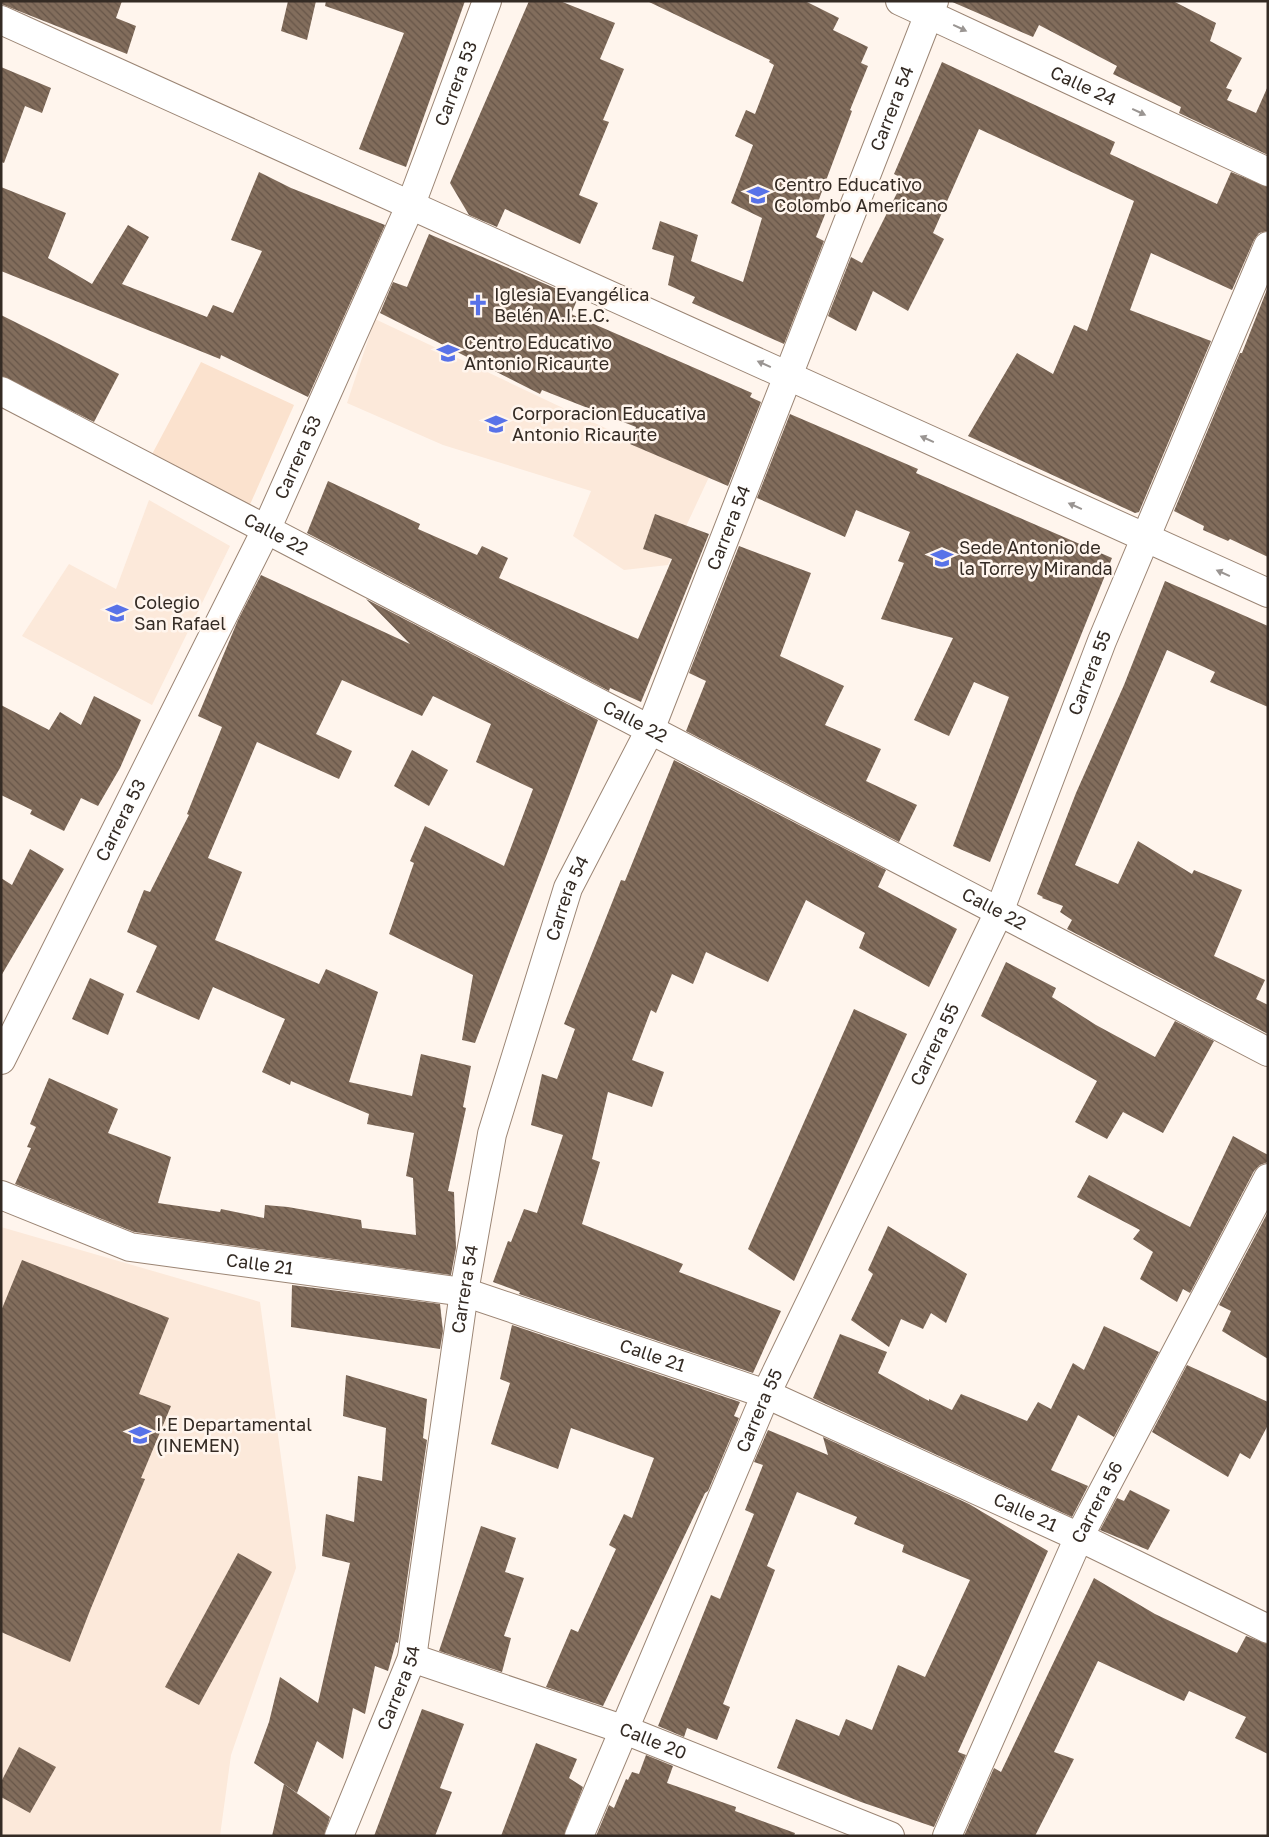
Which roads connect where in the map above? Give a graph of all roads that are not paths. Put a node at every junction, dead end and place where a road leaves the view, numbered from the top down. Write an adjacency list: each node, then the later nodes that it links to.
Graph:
1 (487, 1): 6 (street, Carrera 53)
2 (900, 1): 3 (street, Calle 24)
3 (932, 8): 5 (street, Calle 24, one-way to 5); 8 (street, Carrera 54)
4 (1, 20): 6 (street)
5 (1268, 172)
6 (411, 204): 8 (street, one-way to 6); 10 (street, Carrera 53)
7 (1268, 246): 11 (street, Carrera 55)
8 (788, 376): 11 (street, one-way to 8); 13 (street, Carrera 54)
9 (1, 391): 10 (street, Calle 22)
10 (266, 530): 13 (street, Calle 22); 16 (street, Carrera 53)
11 (1146, 538): 12 (street, one-way to 11); 14 (street, Carrera 55)
12 (1268, 593)
13 (650, 730): 14 (street, Calle 22); 19 (street, Carrera 54)
14 (999, 912): 15 (street, Calle 22); 20 (street, Carrera 55)
15 (1268, 1052)
16 (1, 1060)
17 (1268, 1178): 21 (street, Carrera 56)
18 (1, 1195): 19 (street, Calle 21)
19 (464, 1292): 20 (street, Calle 21); 23 (street, Carrera 54)
20 (766, 1394): 21 (street, Calle 21); 24 (street, Carrera 55)
21 (1079, 1537): 22 (street, Calle 21); 28 (street, Carrera 56)
22 (1268, 1630)
23 (412, 1658): 24 (street, Calle 20); 25 (street, Carrera 54)
24 (625, 1730): 26 (street, Carrera 55); 27 (street, Calle 20)
25 (339, 1836)
26 (579, 1836)
27 (890, 1836)
28 (947, 1836)

